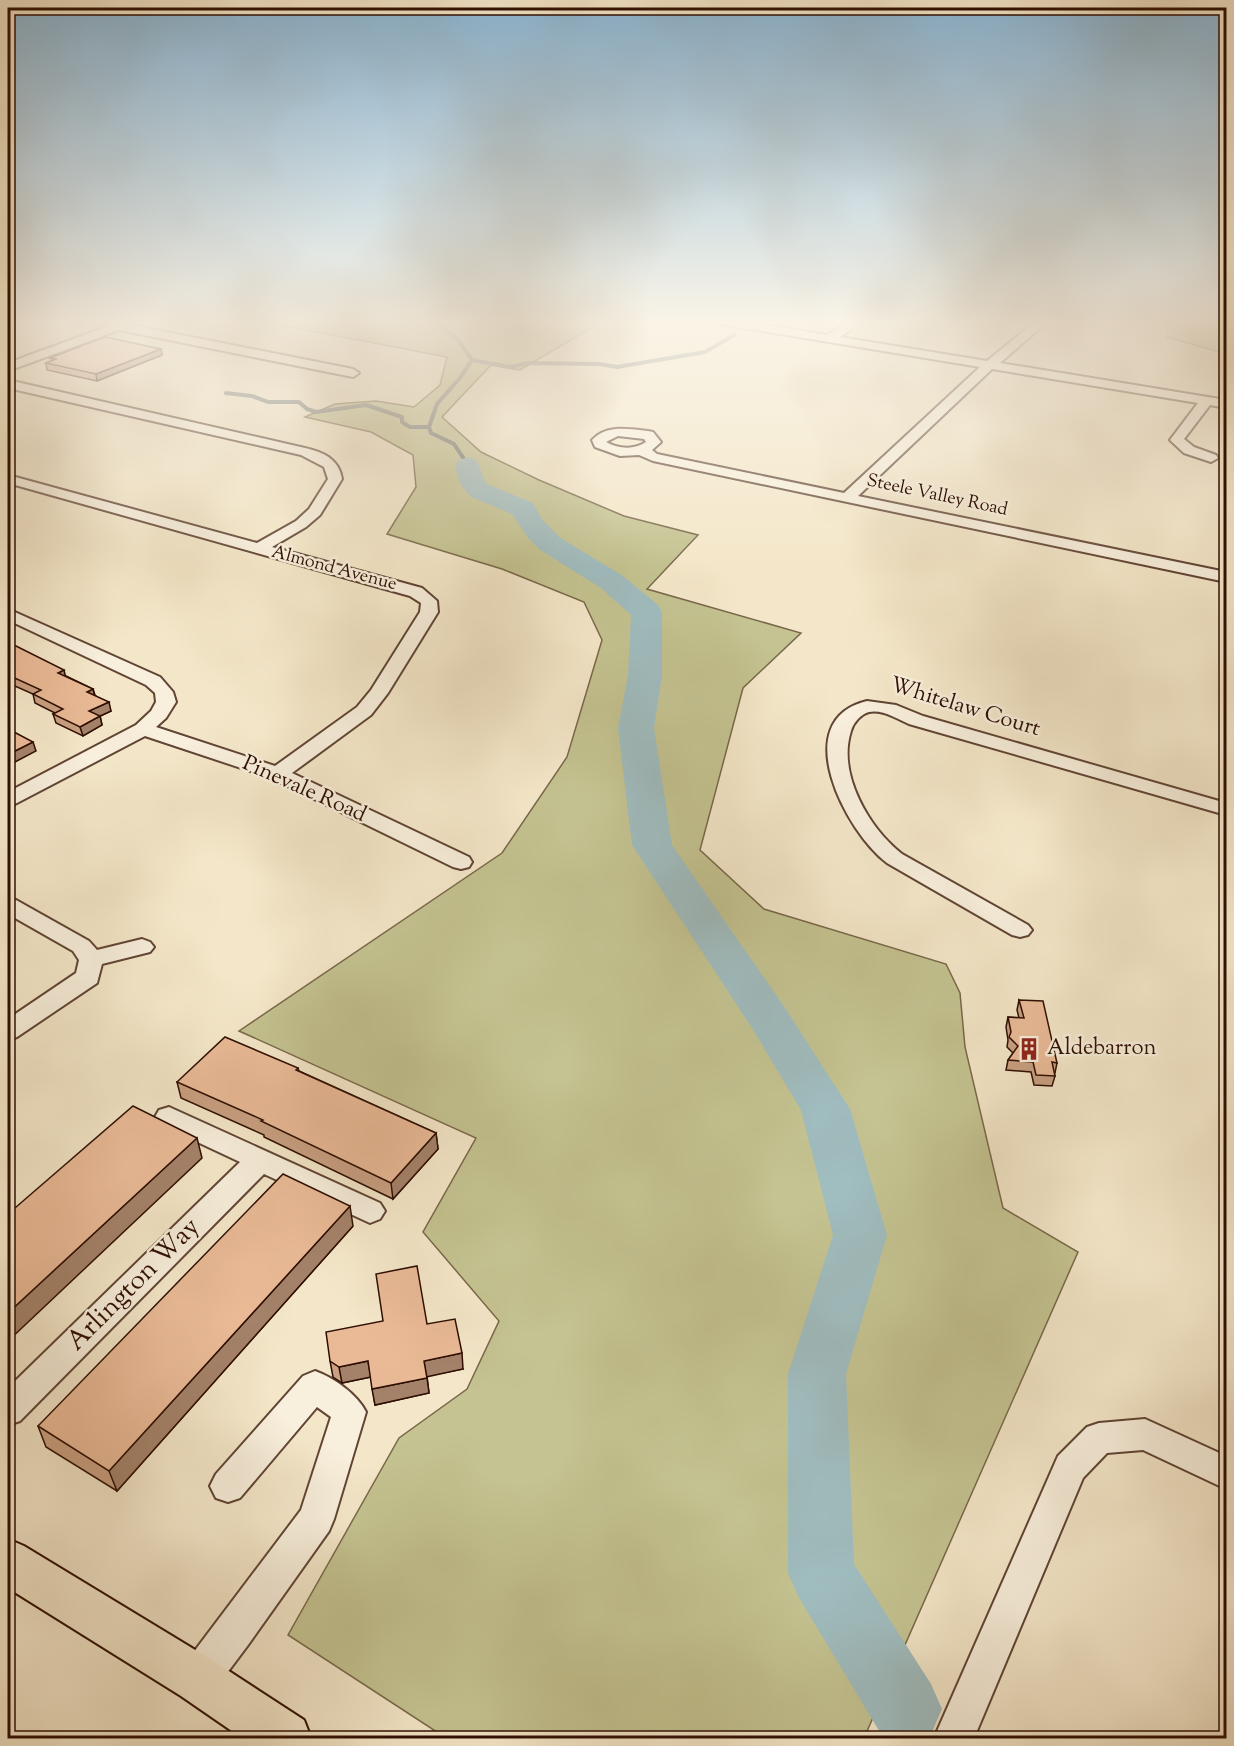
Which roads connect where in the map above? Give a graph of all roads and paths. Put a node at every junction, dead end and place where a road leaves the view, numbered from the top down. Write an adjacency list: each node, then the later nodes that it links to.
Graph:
1 (89, 402): 8 (street)
2 (950, 402): 7 (street)
3 (1205, 402): 5 (street)
4 (641, 450): 7 (street, Steele Valley Road)
5 (1211, 458)
6 (8, 479): 8 (street, Almond Avenue)
7 (848, 497): 9 (street, Steele Valley Road)
8 (258, 549): 12 (street, Almond Avenue)
9 (1227, 577)
10 (8, 614): 11 (street)
11 (143, 729): 12 (street, Pinevale Road); 13 (street)
12 (278, 774): 15 (street, Pinevale Road)
13 (8, 800)
14 (1227, 809): 17 (street, Whitelaw Court)
15 (461, 862)
16 (8, 904): 19 (street)
17 (1020, 930)
18 (142, 947): 19 (street)
19 (91, 959): 20 (street)
20 (8, 1031)
21 (169, 1117): 22 (street)
22 (260, 1160): 23 (street); 24 (street, Arlington Way)
23 (370, 1211)
24 (8, 1410)
25 (1227, 1473): 30 (street)
26 (228, 1486): 28 (street)
27 (8, 1562): 28 (main road)
28 (198, 1679): 29 (main road)
29 (286, 1738)
30 (954, 1738)

